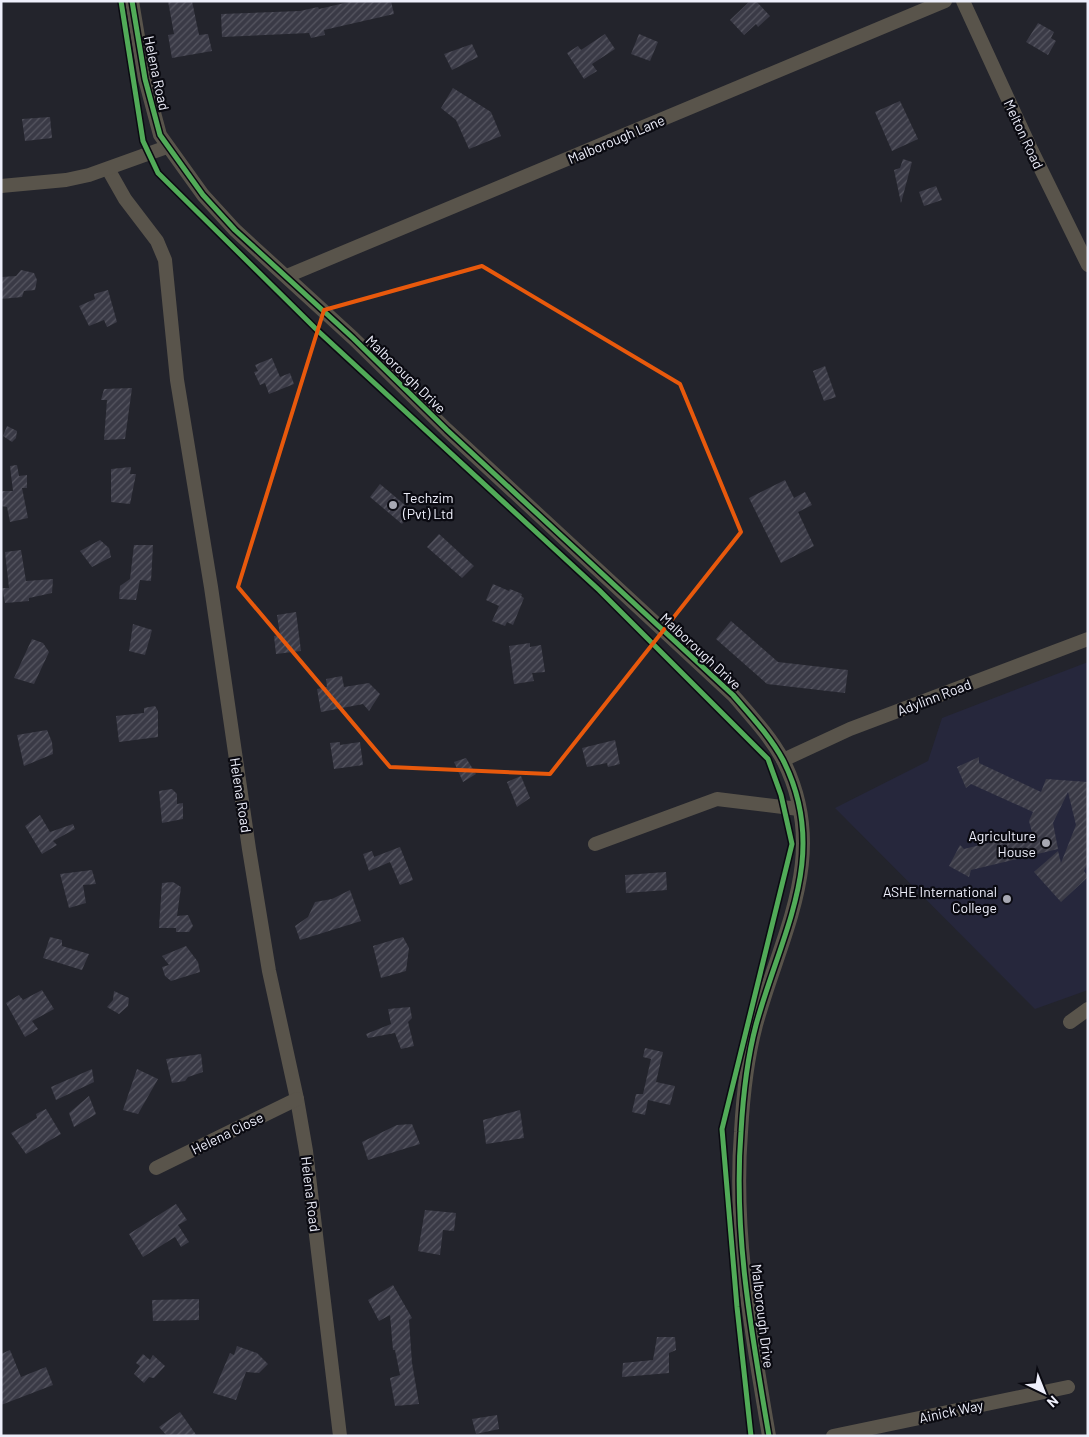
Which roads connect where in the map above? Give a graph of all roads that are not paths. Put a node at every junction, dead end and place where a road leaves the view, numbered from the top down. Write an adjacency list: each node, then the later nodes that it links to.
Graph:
1 (132, 1): 4 (street, Helena Road)
2 (945, 1): 8 (street, Malborough Lane)
3 (963, 1): 7 (street, Melton Road)
4 (167, 147): 5 (street); 8 (street, Malborough Drive)
5 (108, 168): 6 (street); 15 (street, Helena Road)
6 (1, 186)
7 (1088, 265)
8 (287, 276): 10 (street, Malborough Drive)
9 (1088, 638): 10 (street, Adylinn Road)
10 (783, 760): 11 (street, Malborough Drive)
11 (799, 809): 12 (street); 20 (street, Malborough Drive)
12 (595, 844)
13 (1088, 1009): 14 (street)
14 (1070, 1022)
15 (297, 1099): 16 (street, Helena Close); 19 (street, Helena Road)
16 (156, 1168)
17 (1068, 1387): 18 (street, Ainick Way)
18 (894, 1430): 21 (street, Ainick Way)
19 (340, 1436)
20 (769, 1436)
21 (833, 1436)

